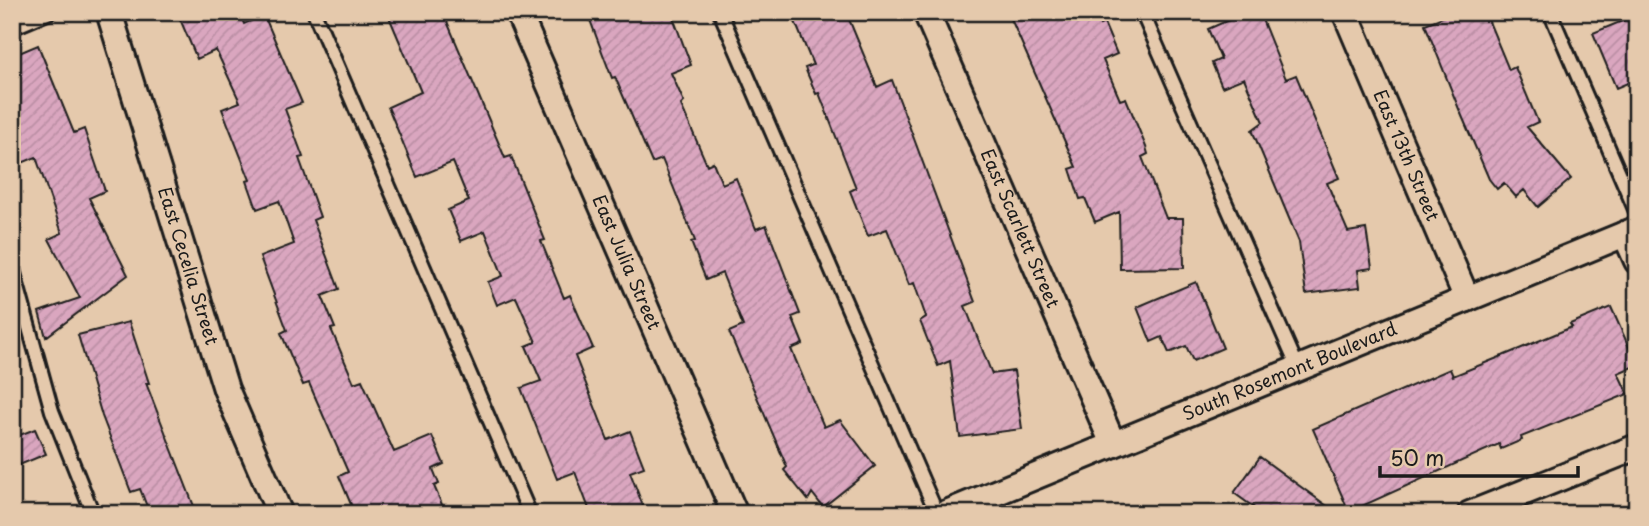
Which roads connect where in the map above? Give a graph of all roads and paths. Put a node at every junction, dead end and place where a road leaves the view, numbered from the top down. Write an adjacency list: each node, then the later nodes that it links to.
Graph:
1 (50, 12): 10 (lane)
2 (109, 12): 19 (street, East Cecelia Street)
3 (314, 12): 20 (lane)
4 (518, 12): 21 (street, East Julia Street)
5 (720, 12): 22 (lane)
6 (926, 12): 16 (street, East Scarlett Street)
7 (1142, 12): 15 (lane)
8 (1345, 12): 14 (street, East 13th Street)
9 (1550, 12): 11 (lane)
10 (12, 28)
11 (1633, 226): 12 (street); 14 (street, South Rosemont Boulevard)
12 (1637, 261)
13 (12, 266): 18 (lane)
14 (1467, 299): 15 (street, South Rosemont Boulevard)
15 (1298, 368): 16 (street, South Rosemont Boulevard)
16 (1113, 444): 23 (street, South Rosemont Boulevard)
17 (1637, 447): 24 (street)
18 (93, 514)
19 (280, 514)
20 (530, 514)
21 (735, 514)
22 (937, 514)
23 (944, 514)
24 (1470, 514)

